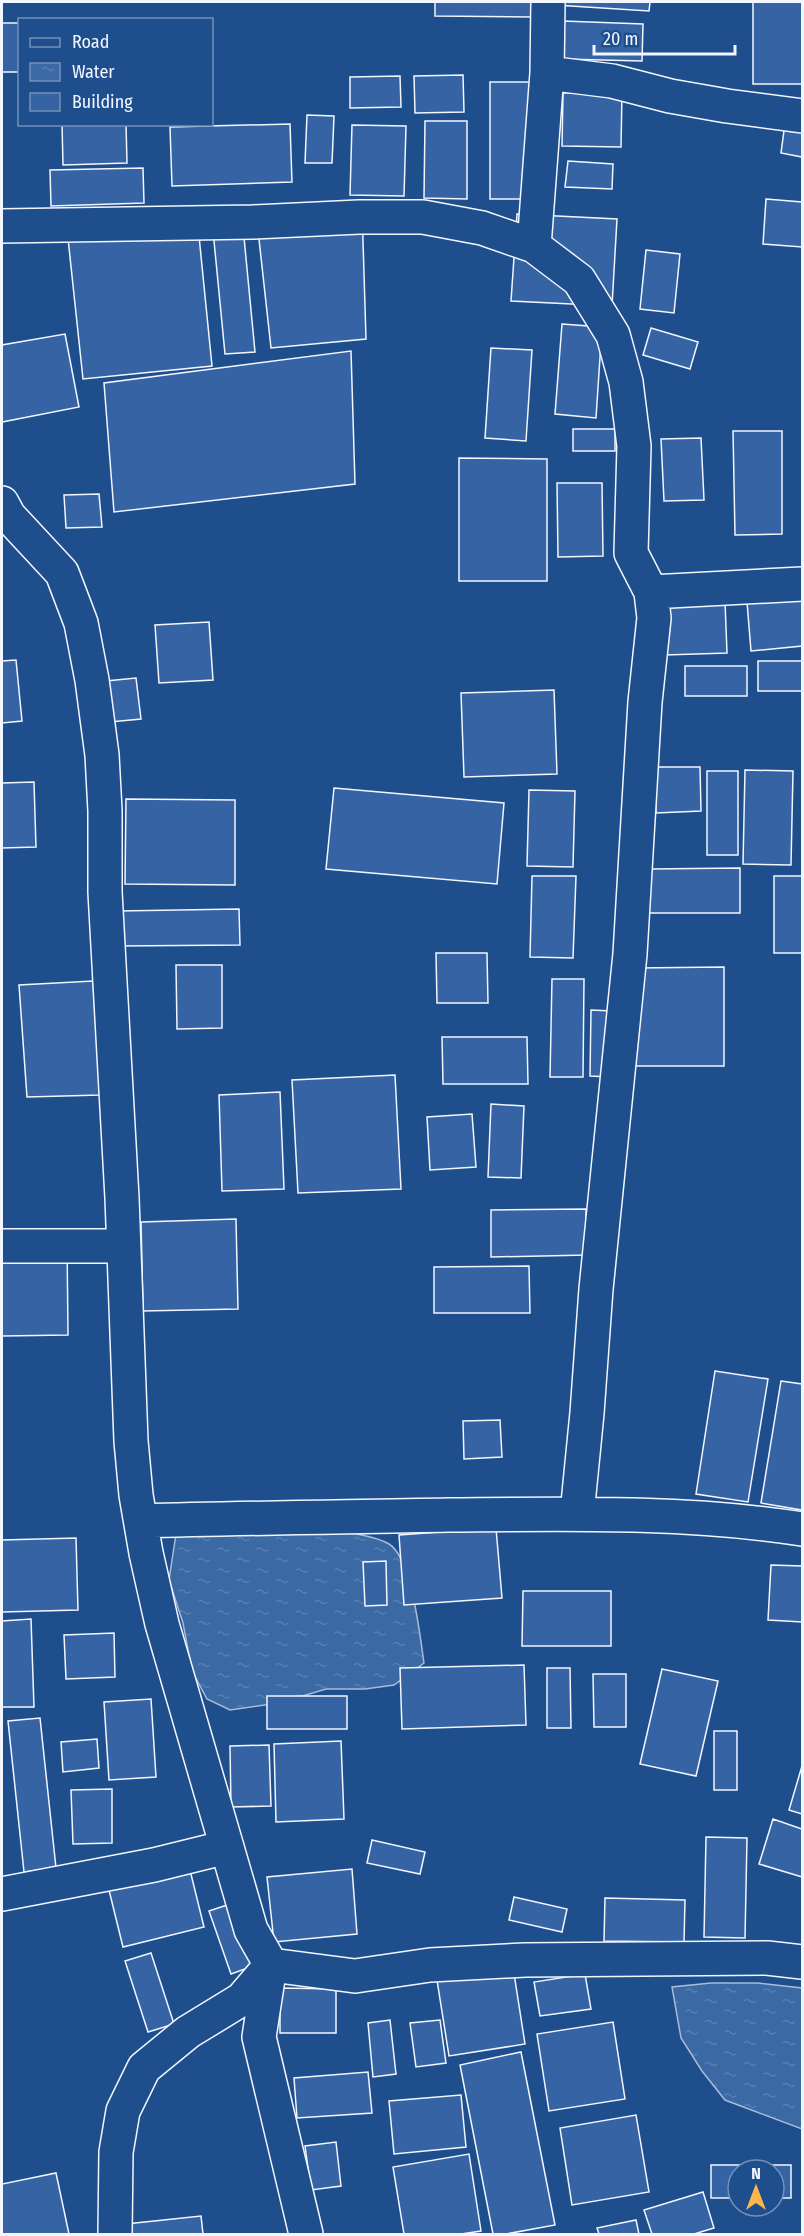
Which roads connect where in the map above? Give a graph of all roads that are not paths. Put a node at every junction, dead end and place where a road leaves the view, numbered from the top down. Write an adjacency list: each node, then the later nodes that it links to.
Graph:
1 (548, 2): 2 (street)
2 (547, 73): 3 (street); 5 (street)
3 (802, 116)
4 (2, 226): 5 (street)
5 (534, 246): 8 (street)
6 (2, 502): 10 (street)
7 (802, 584): 8 (street)
8 (651, 592): 11 (street)
9 (2, 1246): 10 (street)
10 (123, 1246): 12 (street)
11 (577, 1514): 12 (street); 13 (street)
12 (141, 1521): 14 (street)
13 (802, 1529)
14 (227, 1847): 15 (street); 17 (street)
15 (2, 1894)
16 (802, 1962): 17 (street)
17 (271, 1965): 18 (street); 19 (street)
18 (115, 2235)
19 (306, 2235)

